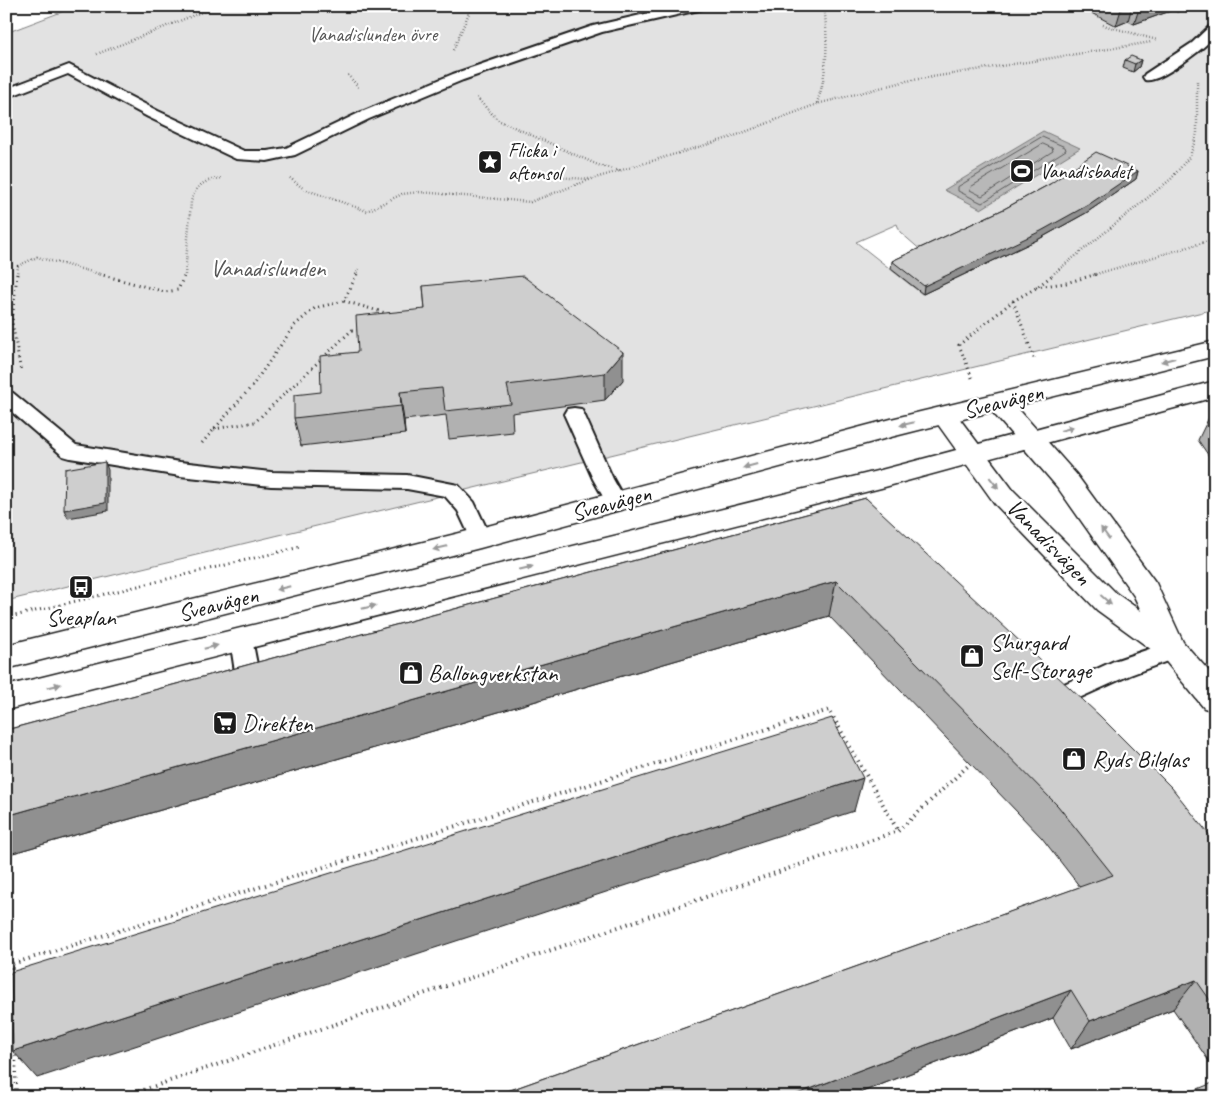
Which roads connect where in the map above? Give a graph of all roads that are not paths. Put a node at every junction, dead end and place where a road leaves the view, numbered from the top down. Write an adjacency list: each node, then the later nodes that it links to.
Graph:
1 (698, 6): 4 (lane)
2 (1215, 29): 3 (lane)
3 (1150, 77)
4 (6, 94)
5 (1215, 348): 8 (main road, Sveavägen, one-way to 8)
6 (1215, 389): 11 (main road, Sveavägen, one-way to 6)
7 (6, 397): 14 (lane)
8 (998, 402): 10 (main road, Sveavägen); 11 (main road, Vanadisvägen)
9 (574, 414): 13 (lane)
10 (944, 416): 12 (main road, Vanadisvägen); 13 (main road, Sveavägen, one-way to 13)
11 (1031, 439): 12 (main road, Sveavägen); 16 (main road, Vanadisvägen, one-way to 11)
12 (974, 454): 15 (main road, Sveavägen, one-way to 12); 16 (main road, Vanadisvägen, one-way to 16)
13 (616, 502): 14 (main road, Sveavägen)
14 (480, 538): 17 (main road, Sveavägen, one-way to 17)
15 (241, 639): 18 (lane); 19 (main road, Sveavägen, one-way to 15)
16 (1173, 650): 20 (main road, Vanadisvägen); 21 (lane)
17 (6, 657)
18 (249, 685)
19 (6, 698)
20 (1215, 699)
21 (1038, 706)

